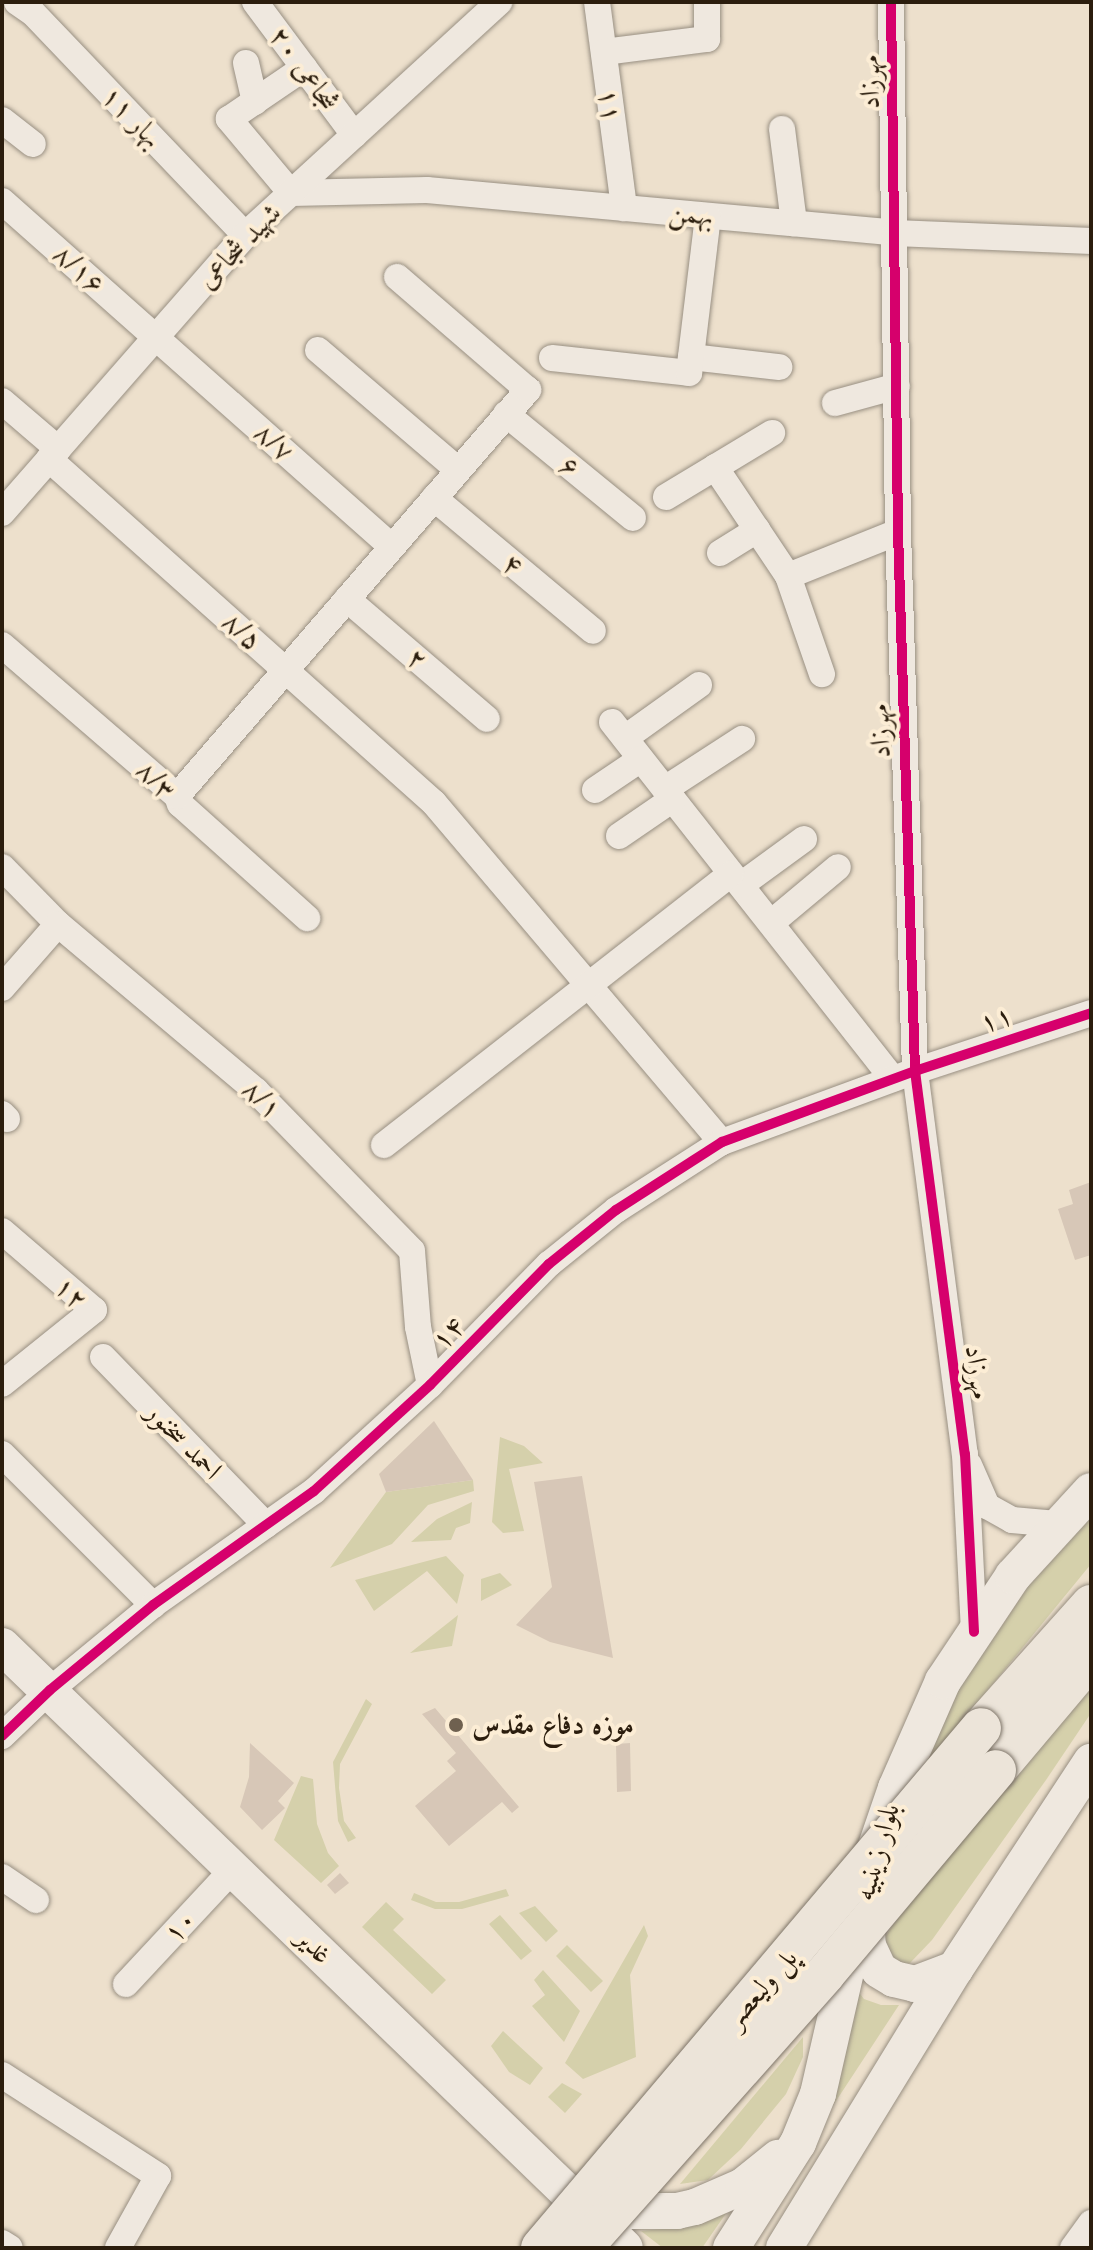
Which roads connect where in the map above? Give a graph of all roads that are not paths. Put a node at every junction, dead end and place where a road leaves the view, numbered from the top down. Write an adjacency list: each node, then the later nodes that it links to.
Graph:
1 (17, 2): 21 (street, بهار ۱۱)
2 (255, 2): 9 (street, شجاعی ۲۰)
3 (597, 2): 7 (street, ۱۱)
4 (707, 2): 7 (street)
5 (891, 2): 20 (street, مهرزاد)
6 (485, 7): 13 (street, شهید شجاعی)
7 (604, 52): 17 (street, ۱۱)
8 (246, 63): 10 (street)
9 (304, 68): 10 (street); 13 (street, شجاعی ۲۰)
10 (255, 102): 15 (street)
11 (2, 120): 14 (street)
12 (782, 129): 19 (street)
13 (354, 135): 15 (street, شهید شجاعی)
14 (33, 144)
15 (291, 193): 17 (street, بهمن); 21 (street, شهید شجاعی)
16 (2, 201): 24 (street, ۸/۱۶)
17 (624, 208): 18 (street, بهمن)
18 (708, 216): 19 (street, بهمن); 26 (street)
19 (794, 223): 20 (street, بهمن)
20 (895, 233): 22 (street, بهمن); 29 (street, مهرزاد)
21 (245, 235): 24 (street, شهید شجاعی)
22 (1086, 238)
23 (397, 277): 32 (street)
24 (156, 337): 34 (street, شهید شجاعی); 43 (street, ۸/۷)
25 (318, 350): 36 (street)
26 (691, 357): 27 (street); 28 (street)
27 (552, 358)
28 (779, 367)
29 (897, 386): 31 (street); 42 (street, مهرزاد)
30 (2, 401): 34 (street, ۸/۵)
31 (835, 403)
32 (506, 414): 36 (street); 40 (street, ۶)
33 (772, 433): 35 (street)
34 (53, 454): 39 (street, شهید شجاعی); 49 (street, ۸/۵)
35 (715, 467): 37 (street); 41 (street)
36 (458, 470): 38 (street)
37 (666, 497)
38 (434, 498): 43 (street); 47 (street, ۴)
39 (2, 513)
40 (633, 518)
41 (757, 530): 44 (street); 45 (street)
42 (898, 532): 45 (street); 69 (street, مهرزاد)
43 (392, 547): 46 (street)
44 (720, 553)
45 (788, 576): 50 (street)
46 (347, 599): 49 (street); 52 (street, ۲)
47 (593, 631)
48 (2, 645): 57 (street, ۸/۳)
49 (285, 670): 57 (street); 66 (street, ۸/۵)
50 (822, 674)
51 (699, 685): 54 (street)
52 (487, 719)
53 (742, 739): 56 (street)
54 (626, 740): 55 (street); 56 (street)
55 (595, 790)
56 (669, 794): 58 (street); 62 (street)
57 (177, 796): 63 (street, ۸/۳)
58 (619, 836)
59 (804, 839): 62 (street)
60 (2, 867): 65 (street, ۸/۱)
61 (838, 867): 64 (street)
62 (736, 879): 64 (street); 66 (street)
63 (307, 918)
64 (771, 923): 69 (street)
65 (58, 924): 67 (street); 75 (street, ۸/۱)
66 (589, 985): 70 (street, ۸/۵); 71 (street)
67 (2, 988)
68 (1091, 1013): 69 (street, ۱۱)
69 (904, 1075): 70 (street, ۱۴); 77 (street, مهرزاد)
70 (722, 1142): 75 (street, ۱۴)
71 (384, 1145)
72 (2, 1231): 74 (street, ۱۲)
73 (103, 1357): 80 (street, احمد سخنور)
74 (2, 1384)
75 (430, 1385): 80 (street, ۱۴)
76 (2, 1454): 81 (street)
77 (965, 1454): 79 (street); 83 (street)
78 (1091, 1491): 79 (main road, بلوار زینبیه)
79 (1057, 1524): 83 (main road, بلوار زینبیه)
80 (266, 1525): 81 (street, ۱۴)
81 (153, 1605): 86 (street, ۱۴)
82 (1091, 1605): 103 (main road, پل ولیعصر, bridge)
83 (974, 1632): 91 (main road, بلوار زینبیه)
84 (2, 1646): 86 (main road, غدیر)
85 (1091, 1657): 99 (main road, پل ولیعصر, bridge)
86 (50, 1690): 87 (street, ۱۴); 89 (main road, غدیر)
87 (2, 1736)
88 (1091, 1762): 93 (main road)
89 (234, 1868): 94 (street, ۱۰); 99 (main road, غدیر)
90 (2, 1877): 92 (street)
91 (865, 1883): 93 (main road); 96 (main road, بلوار زینبیه)
92 (36, 1900)
93 (955, 1969): 97 (main road)
94 (126, 1984)
95 (2, 2075): 102 (street)
96 (798, 2143): 99 (main road); 106 (main road, بلوار زینبیه)
97 (811, 2202): 107 (main road); 108 (main road)
98 (1091, 2223): 109 (street)
99 (585, 2230): 104 (main road); 105 (main road, غدیر)
100 (2, 2243): 101 (street)
101 (10, 2248)
102 (118, 2248)
103 (541, 2248)
104 (601, 2248)
105 (625, 2248)
106 (731, 2248)
107 (784, 2248)
108 (805, 2248)
109 (1073, 2248)

